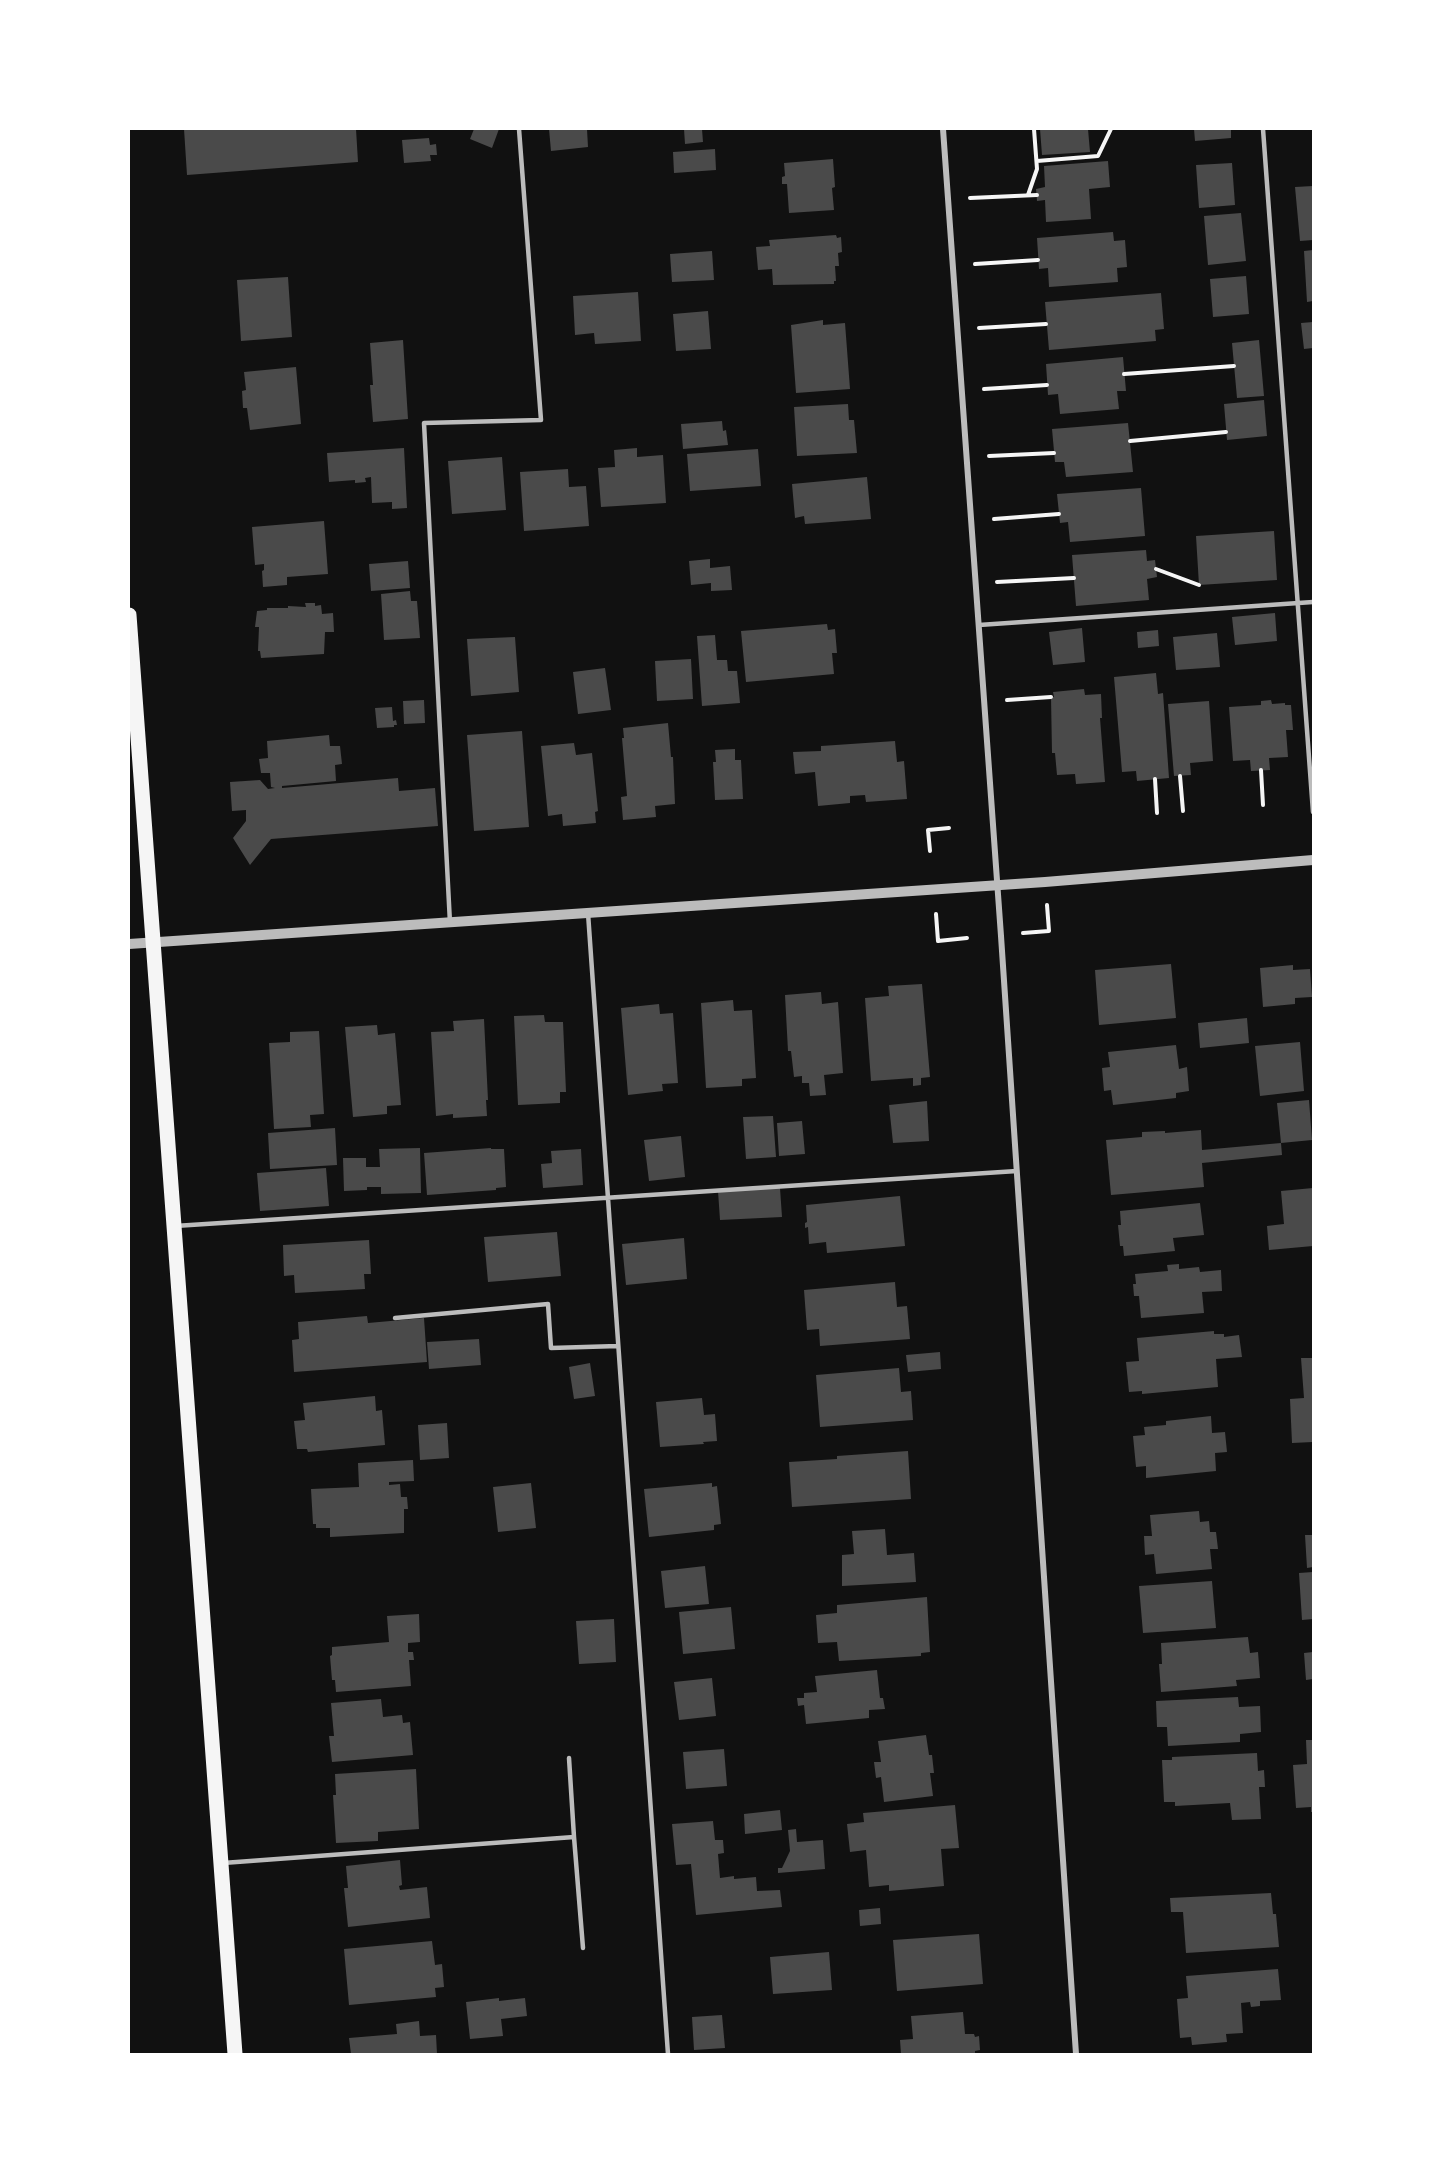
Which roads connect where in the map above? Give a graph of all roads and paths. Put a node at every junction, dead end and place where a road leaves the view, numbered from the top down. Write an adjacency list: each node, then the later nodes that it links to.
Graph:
1 (519, 129): 48 (lane)
2 (943, 129): 9 (street)
3 (1034, 129): 6 (path)
4 (1111, 129): 6 (path)
5 (1263, 129): 29 (lane)
6 (1037, 161): 7 (path)
7 (1028, 195): 8 (path); 9 (path)
8 (1037, 195)
9 (948, 200): 11 (street)
10 (1038, 260): 11 (path)
11 (953, 266): 13 (street)
12 (1046, 324): 13 (path)
13 (957, 329): 17 (street)
14 (1234, 366): 15 (path)
15 (1124, 374)
16 (1047, 385): 17 (path)
17 (962, 391): 21 (street)
18 (1226, 432): 19 (path)
19 (1130, 441)
20 (1054, 453): 21 (path)
21 (967, 458): 23 (street)
22 (1059, 514): 23 (path)
23 (971, 521): 26 (street)
24 (1156, 569): 27 (path)
25 (1074, 578): 26 (path)
26 (976, 584): 31 (street)
27 (1199, 585)
28 (1313, 602): 29 (lane)
29 (1297, 603): 31 (lane); 39 (lane)
30 (129, 615): 51 (main road)
31 (979, 625): 33 (street)
32 (1052, 697): 33 (path)
33 (984, 702): 44 (street)
34 (1261, 770): 37 (path)
35 (1180, 776): 38 (path)
36 (1155, 779): 40 (path)
37 (1263, 805)
38 (1183, 811)
39 (1313, 812)
40 (1157, 813)
41 (949, 828): 42 (path)
42 (930, 851)
43 (1313, 860): 44 (street)
44 (998, 885): 47 (street); 53 (street)
45 (1047, 901): 49 (path)
46 (936, 912): 50 (path)
47 (588, 914): 48 (street); 54 (lane)
48 (450, 922): 51 (street)
49 (1022, 934)
50 (967, 938)
51 (153, 943): 52 (street); 55 (main road)
52 (129, 944)
53 (1017, 1171): 54 (lane); 64 (street)
54 (608, 1198): 55 (lane); 57 (lane)
55 (174, 1226): 60 (main road)
56 (395, 1318): 57 (lane)
57 (618, 1346): 63 (lane)
58 (569, 1758): 59 (lane)
59 (574, 1838): 60 (lane); 61 (lane)
60 (221, 1863): 62 (main road)
61 (584, 1948)
62 (235, 2054)
63 (668, 2054)
64 (1076, 2054)

